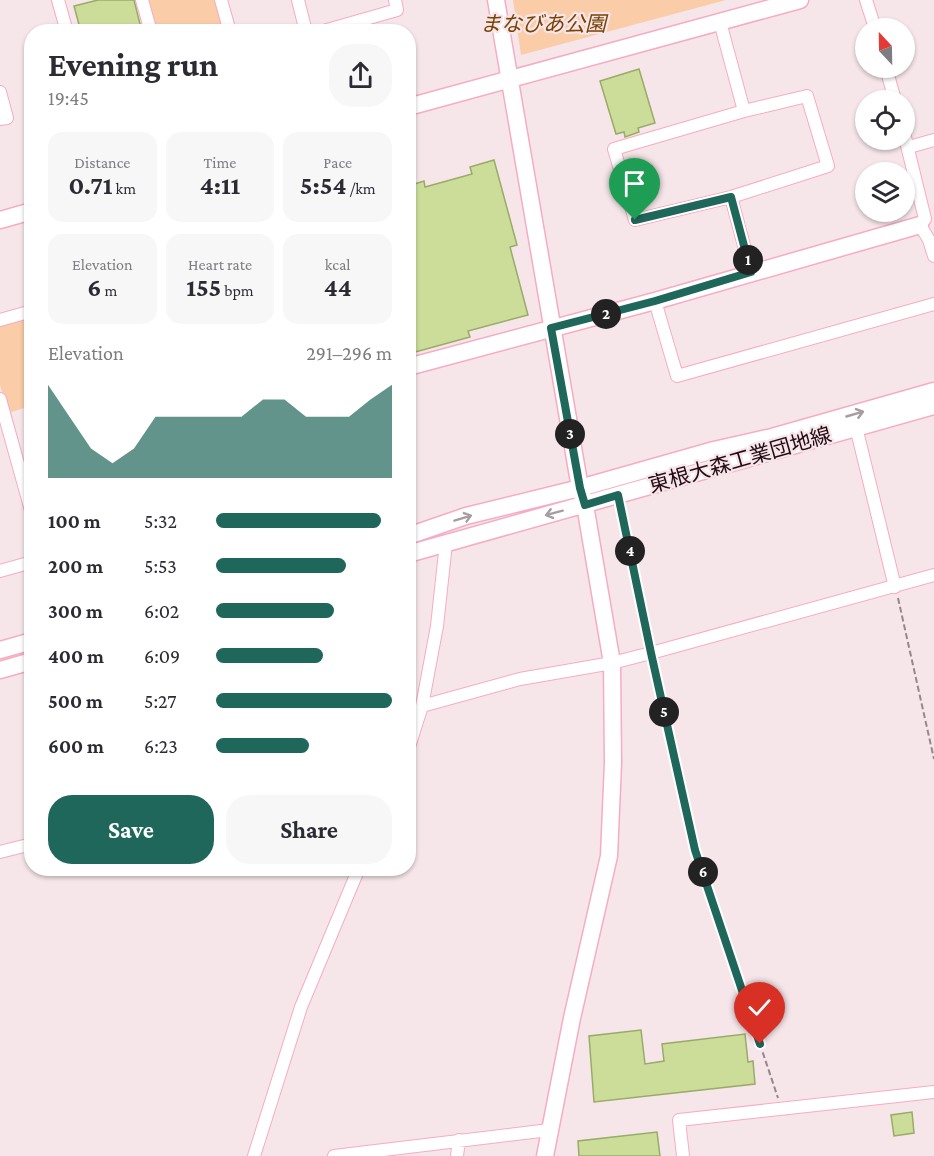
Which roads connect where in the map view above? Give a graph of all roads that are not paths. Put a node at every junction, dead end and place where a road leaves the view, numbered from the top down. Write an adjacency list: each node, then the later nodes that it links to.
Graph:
1 (58, 0): 11 (street)
2 (142, 0): 12 (street)
3 (221, 0): 13 (street)
4 (298, 0): 14 (street)
5 (395, 0): 15 (street)
6 (495, 0): 16 (street)
7 (800, 0): 10 (street)
8 (866, 0): 9 (street)
9 (871, 18)
10 (720, 22): 16 (street); 19 (street)
11 (65, 24)
12 (149, 24)
13 (228, 24)
14 (304, 24)
15 (348, 24)
16 (508, 80): 18 (street); 34 (street)
17 (0, 92): 20 (street)
18 (416, 105)
19 (744, 111): 24 (street); 24 (street)
20 (0, 119)
21 (934, 140): 22 (street)
22 (915, 145)
23 (910, 150): 27 (street)
24 (731, 197): 29 (street)
25 (24, 213): 26 (street)
26 (0, 220)
27 (920, 225): 28 (street); 29 (street)
28 (934, 256)
29 (751, 272): 30 (street)
30 (655, 301): 31 (street); 34 (street)
31 (934, 304)
32 (24, 313): 33 (street)
33 (0, 320)
34 (551, 328): 35 (street); 41 (street)
35 (416, 365)
36 (934, 392): 41 (street, 東根大森工業団地線, one-way to 36)
37 (0, 399): 40 (street)
38 (934, 405): 39 (street, 東根大森工業団地線)
39 (856, 427): 42 (street, 東根大森工業団地線); 49 (street)
40 (24, 466)
41 (580, 488): 42 (street); 43 (street, 東根大森工業団地線, one-way to 41)
42 (585, 505): 44 (street, 東根大森工業団地線, one-way to 44); 53 (street)
43 (416, 533)
44 (446, 543): 45 (street, 東根大森工業団地線); 55 (street)
45 (416, 552)
46 (24, 564): 47 (street)
47 (0, 571)
48 (934, 575): 49 (street)
49 (895, 587): 53 (street)
50 (24, 643): 51 (street)
51 (0, 650)
52 (24, 663): 54 (street)
53 (612, 663): 55 (street); 61 (street)
54 (0, 670)
55 (422, 705): 56 (street)
56 (416, 724)
57 (24, 846): 58 (street)
58 (0, 852)
59 (356, 876): 64 (street)
60 (934, 1092): 68 (street)
61 (549, 1130): 62 (street); 67 (street)
62 (459, 1140): 63 (street); 66 (street)
63 (382, 1153): 65 (street)
64 (254, 1156)
65 (334, 1156)
66 (457, 1156)
67 (545, 1156)
68 (683, 1156)

